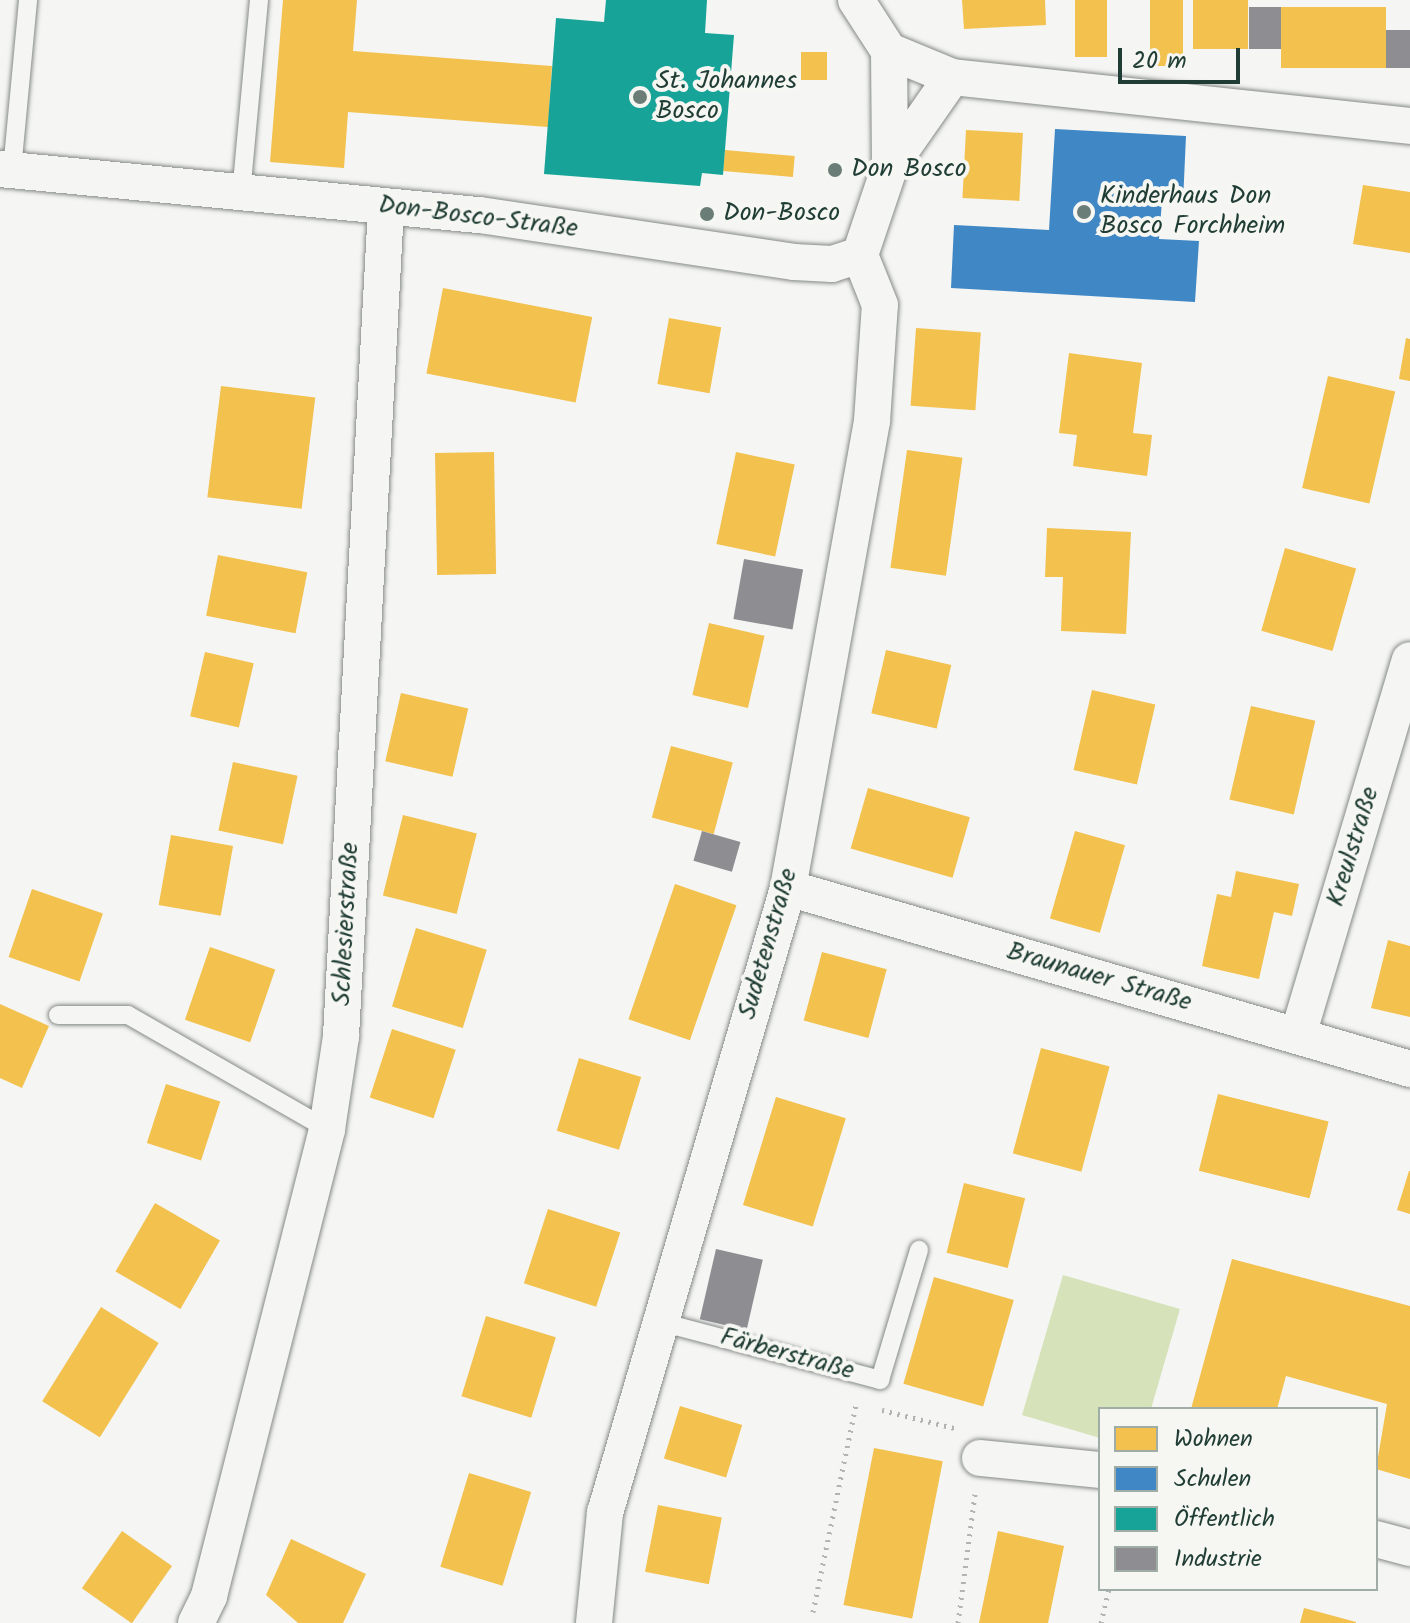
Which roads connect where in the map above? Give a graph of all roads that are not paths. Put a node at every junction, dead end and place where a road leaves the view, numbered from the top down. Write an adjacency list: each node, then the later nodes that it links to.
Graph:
1 (28, 0): 8 (lane)
2 (259, 0): 9 (lane)
3 (856, 0): 4 (street)
4 (889, 51): 5 (street); 7 (street)
5 (952, 77): 6 (street); 7 (street)
6 (1410, 126)
7 (890, 166): 11 (street)
8 (6, 170): 9 (street, Don-Bosco-Straße)
9 (241, 194): 10 (street, Don-Bosco-Straße)
10 (386, 207): 11 (street, Don-Bosco-Straße); 17 (street, Schlesierstraße)
11 (860, 255): 13 (street, Sudetenstraße)
12 (1410, 660): 15 (street, Kreulstraße)
13 (788, 888): 15 (street, Braunauer Straße); 19 (street, Sudetenstraße)
14 (58, 1015): 17 (lane)
15 (1298, 1035): 16 (street, Braunauer Straße)
16 (1410, 1069)
17 (327, 1129): 24 (street, Schlesierstraße)
18 (919, 1250): 19 (lane, Färberstraße)
19 (657, 1321): 25 (street, Sudetenstraße)
20 (988, 1458): 21 (street)
21 (1098, 1470)
22 (1378, 1540): 23 (street)
23 (1410, 1548)
24 (196, 1623)
25 (594, 1623)

